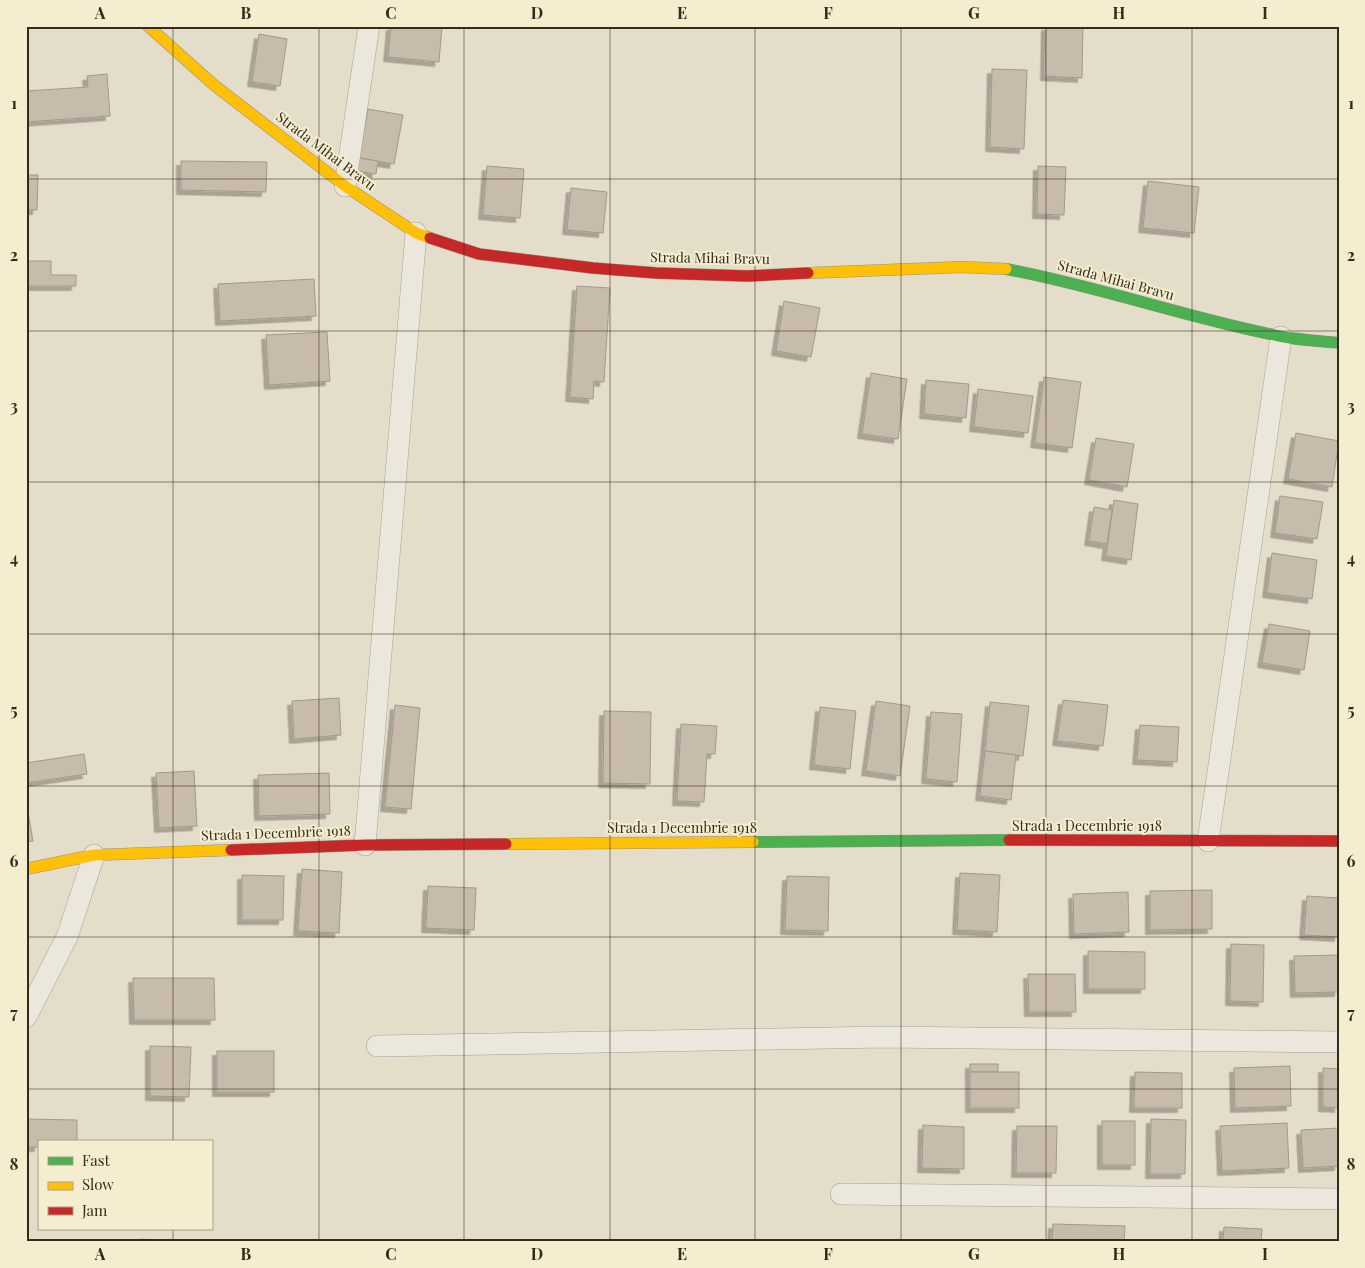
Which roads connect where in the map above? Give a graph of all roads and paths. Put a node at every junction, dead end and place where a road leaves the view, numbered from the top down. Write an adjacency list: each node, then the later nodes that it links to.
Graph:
1 (148, 26): 3 (street, Strada Mihai Bravu)
2 (369, 26): 3 (street)
3 (345, 186): 4 (street, Strada Mihai Bravu)
4 (416, 233): 5 (street, Strada Mihai Bravu); 9 (street)
5 (1281, 337): 6 (street, Strada Mihai Bravu); 7 (street)
6 (1339, 343)
7 (1208, 841): 8 (street, Strada 1 Decembrie 1918); 9 (street, Strada 1 Decembrie 1918)
8 (1339, 841)
9 (365, 845): 10 (street, Strada 1 Decembrie 1918)
10 (94, 855): 11 (street, Strada 1 Decembrie 1918); 12 (street)
11 (26, 869)
12 (26, 1017)
13 (1339, 1042): 14 (street)
14 (377, 1046)
15 (841, 1194): 16 (street)
16 (1339, 1199)

